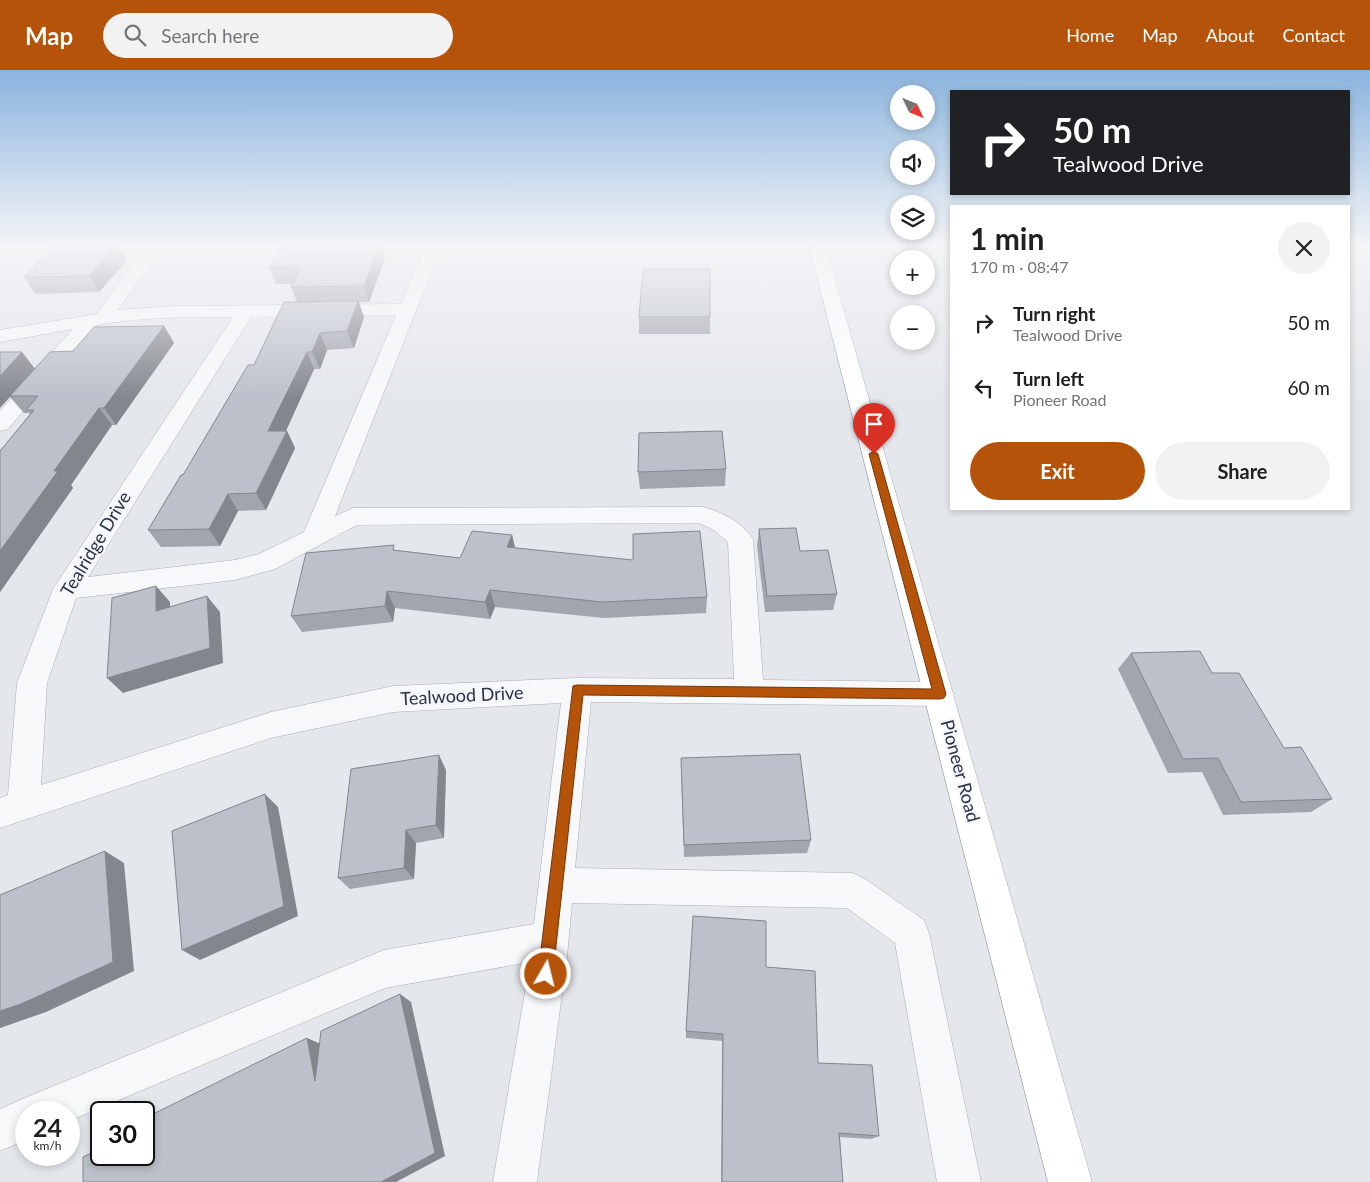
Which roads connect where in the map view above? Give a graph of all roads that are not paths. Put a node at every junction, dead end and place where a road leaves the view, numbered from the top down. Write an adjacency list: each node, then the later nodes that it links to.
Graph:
1 (115, 297): 6 (street)
2 (412, 297): 4 (street)
3 (831, 297): 13 (main road, Pioneer Road)
4 (407, 309): 5 (street); 9 (street)
5 (245, 312): 6 (street); 10 (street, Tealridge Drive)
6 (97, 319): 7 (street); 8 (street)
7 (0, 336)
8 (0, 424)
9 (314, 537): 10 (street); 12 (street)
10 (66, 588): 14 (street, Tealridge Drive)
11 (577, 690): 12 (street, Tealwood Drive); 14 (street, Tealwood Drive); 15 (street)
12 (749, 692): 13 (street, Tealwood Drive)
13 (940, 694): 22 (main road, Pioneer Road)
14 (11, 809)
15 (556, 885): 16 (street); 21 (street)
16 (550, 940): 17 (street); 20 (street)
17 (68, 1101)
18 (15, 1124): 19 (street)
19 (0, 1130)
20 (515, 1182)
21 (959, 1182)
22 (1070, 1182)

